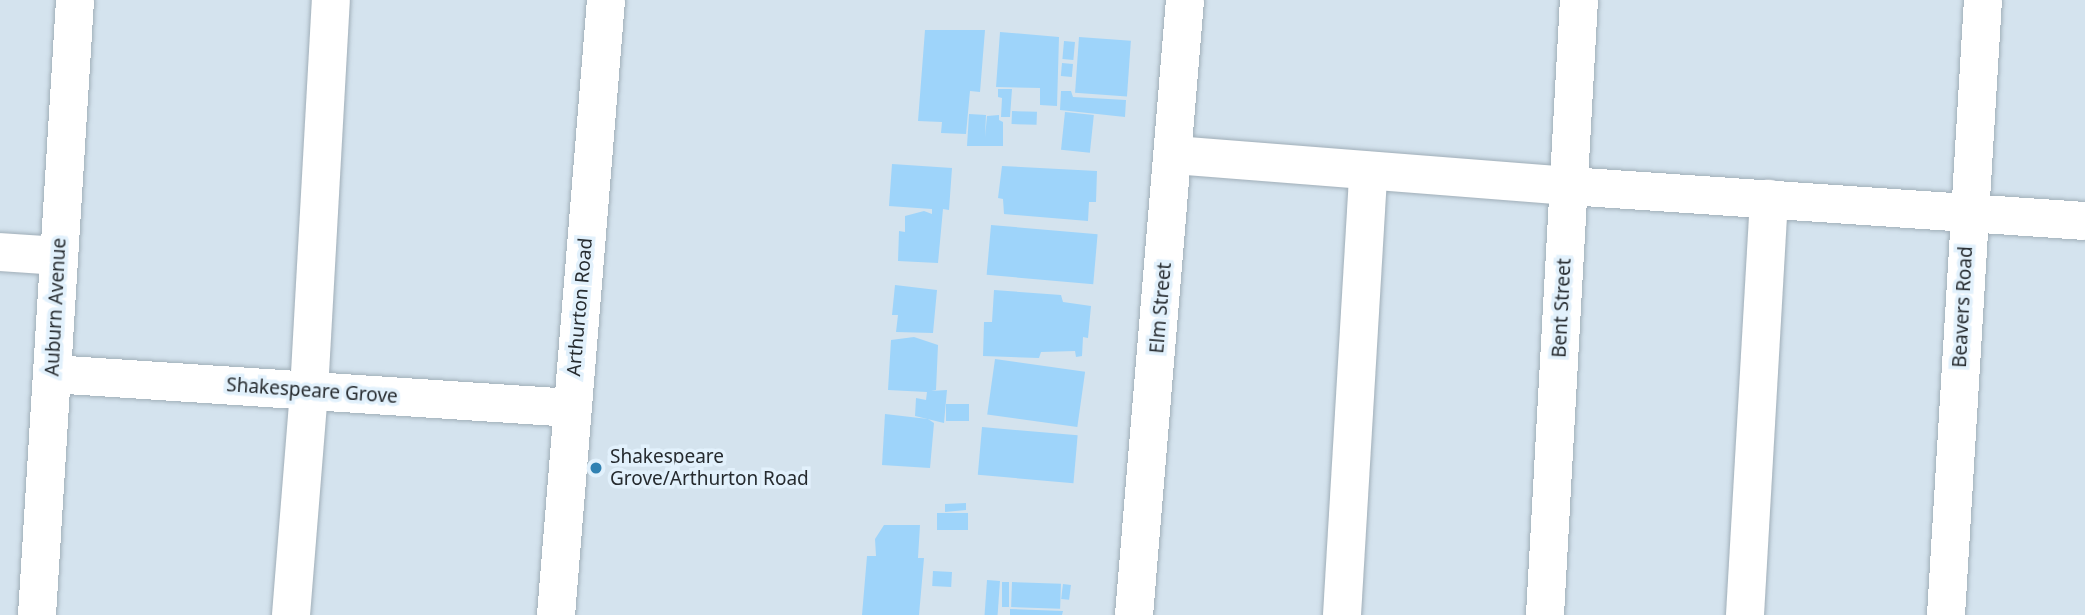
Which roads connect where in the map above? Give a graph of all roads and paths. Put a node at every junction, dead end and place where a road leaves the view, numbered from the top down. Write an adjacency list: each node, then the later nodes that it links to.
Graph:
1 (75, 0): 14 (street, Auburn Avenue)
2 (331, 0): 16 (street)
3 (606, 0): 17 (street, Arthurton Road)
4 (1185, 0): 7 (street, Elm Street)
5 (1579, 0): 9 (street, Bent Street)
6 (1983, 0): 11 (street, Beavers Road)
7 (1174, 155): 8 (street); 21 (street, Elm Street)
8 (1368, 171): 9 (street); 22 (street)
9 (1569, 187): 10 (street); 23 (street, Bent Street)
10 (1769, 200): 11 (street); 24 (street)
11 (1969, 212): 12 (street); 25 (street, Beavers Road)
12 (2085, 221)
13 (0, 252): 14 (street)
14 (59, 256): 15 (street, Auburn Avenue)
15 (52, 374): 16 (street, Shakespeare Grove); 18 (street, Auburn Avenue)
16 (309, 391): 17 (street, Shakespeare Grove); 19 (street)
17 (572, 408): 20 (street, Arthurton Road)
18 (37, 615)
19 (291, 615)
20 (555, 615)
21 (1134, 615)
22 (1342, 615)
23 (1545, 615)
24 (1745, 615)
25 (1946, 615)

